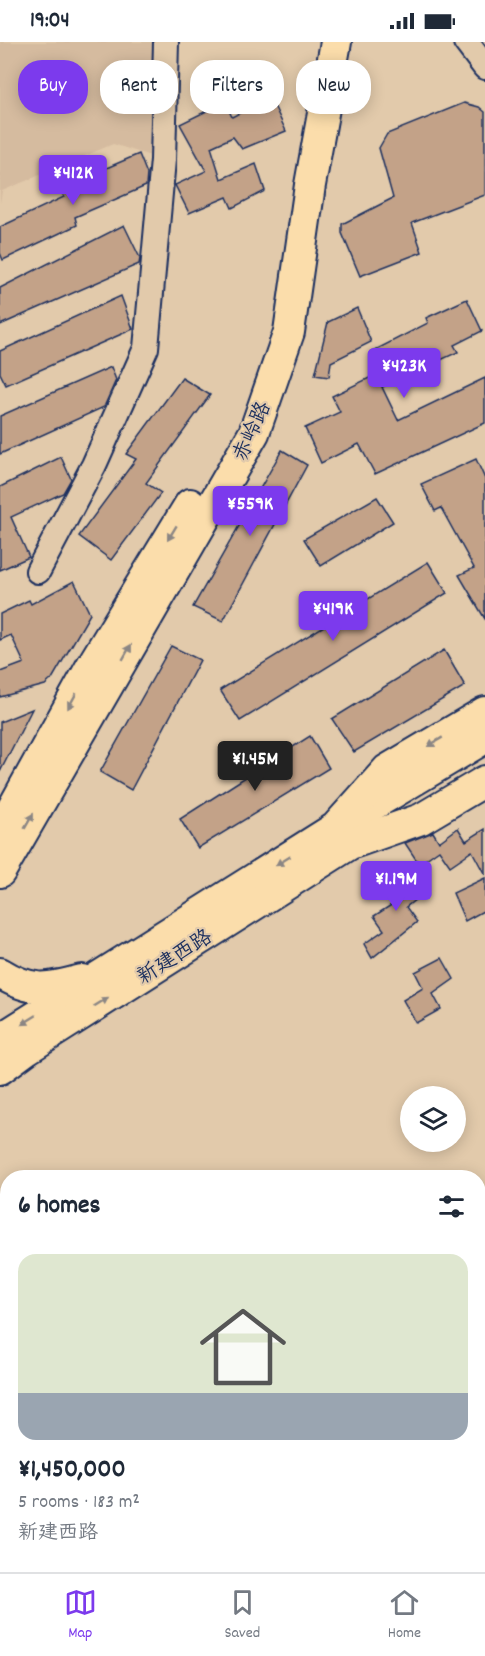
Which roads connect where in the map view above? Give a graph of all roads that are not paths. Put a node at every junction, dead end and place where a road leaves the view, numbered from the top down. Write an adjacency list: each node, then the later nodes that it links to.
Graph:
1 (166, 42): 6 (street)
2 (320, 42): 11 (main road, 赤岭路, one-way to 11)
3 (336, 42): 13 (main road, 赤岭路, one-way to 3)
4 (466, 42): 5 (street)
5 (485, 67)
6 (38, 572)
7 (485, 712): 12 (main road, 新建西路, one-way to 12)
8 (485, 738): 12 (main road, 新建西路)
9 (485, 762): 12 (main road, 新建西路)
10 (485, 780): 12 (main road, 新建西路)
11 (0, 831)
12 (343, 836): 15 (main road, 新建西路, one-way to 15); 17 (main road, 新建西路, one-way to 12)
13 (0, 872)
14 (0, 973): 15 (main road)
15 (99, 976): 16 (main road, 新建西路, one-way to 16)
16 (0, 1039)
17 (0, 1069)

